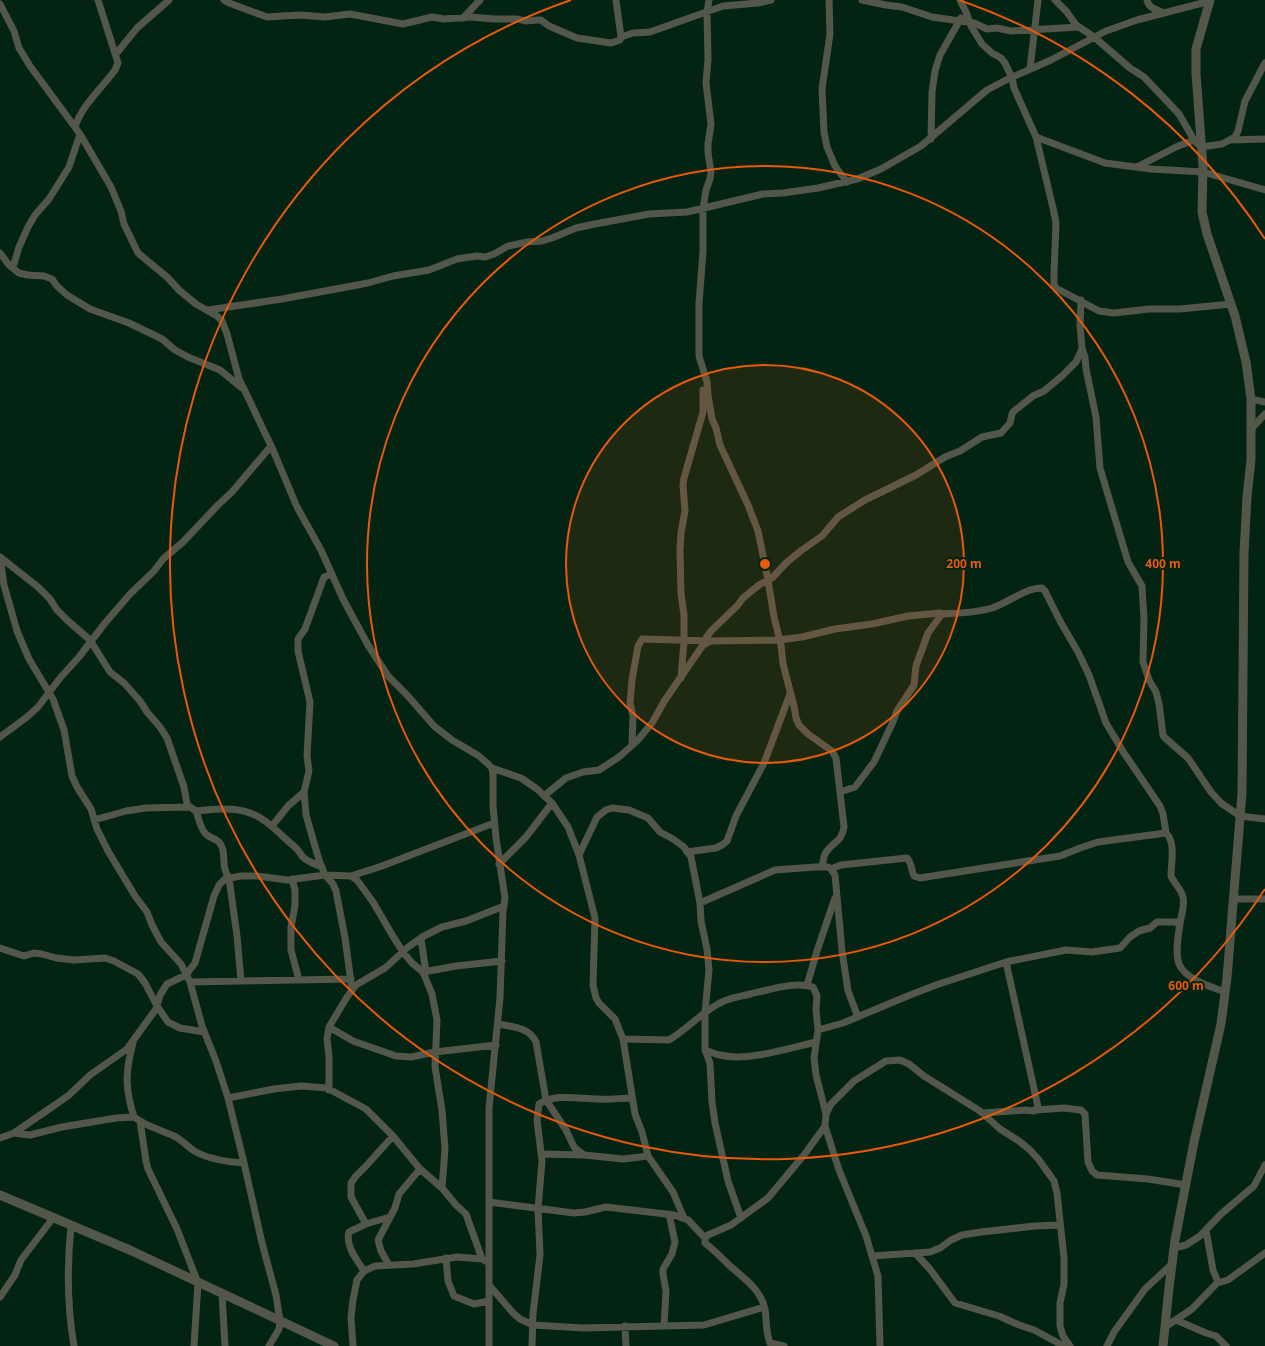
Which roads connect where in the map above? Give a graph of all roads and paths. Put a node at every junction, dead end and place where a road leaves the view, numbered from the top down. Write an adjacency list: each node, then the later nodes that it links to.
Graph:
1 (98, 0): 27 (street)
2 (169, 0): 27 (street)
3 (224, 0): 20 (street)
4 (480, 0): 20 (street)
5 (616, 0): 25 (street)
6 (709, 0): 17 (street)
7 (771, 0): 17 (street)
8 (829, 0): 41 (street)
9 (862, 0): 15 (street)
10 (960, 0): 18 (street)
11 (1038, 0): 24 (street)
12 (1055, 0): 23 (street)
13 (1147, 0): 19 (street)
14 (1210, 0): 19 (street); 38 (street)
15 (871, 1): 21 (street)
16 (0, 4): 31 (street)
17 (707, 12): 25 (street); 43 (street)
18 (966, 12): 21 (street); 22 (street)
19 (1164, 13): 26 (street)
20 (463, 18): 25 (street)
21 (958, 21): 22 (street); 35 (street)
22 (969, 22): 24 (street); 30 (street)
23 (1079, 27): 24 (street); 26 (street)
24 (1034, 31): 29 (street)
25 (621, 36)
26 (1094, 37): 29 (street); 36 (street)
27 (116, 54): 31 (street)
28 (1265, 63): 37 (street)
29 (1030, 70): 30 (street)
30 (1012, 78): 33 (street); 35 (street)
31 (75, 127): 32 (street)
32 (80, 134): 45 (street); 48 (street)
33 (1036, 137): 39 (street); 46 (street)
34 (1265, 138): 37 (street)
35 (931, 139): 41 (street)
36 (1194, 140): 38 (street); 39 (street)
37 (1231, 140): 38 (street)
38 (1201, 147): 40 (street)
39 (1137, 168): 40 (street)
40 (1202, 172): 42 (street); 47 (street)
41 (847, 182): 43 (street)
42 (1265, 190)
43 (703, 209): 48 (street); 52 (street)
44 (0, 253): 45 (street)
45 (12, 267): 51 (street)
46 (1081, 300): 47 (street); 49 (street)
47 (1231, 304): 54 (street)
48 (208, 310): 50 (street)
49 (1082, 349): 61 (street); 78 (street)
50 (236, 367): 51 (street); 53 (street)
51 (220, 370): 53 (street)
52 (704, 373): 61 (street); 63 (street)
53 (244, 389): 58 (street)
54 (1251, 400): 55 (street); 57 (street)
55 (1265, 402)
56 (1265, 414): 57 (street)
57 (1252, 428): 78 (street)
58 (271, 446): 60 (street); 66 (street)
59 (0, 558): 66 (street); 68 (street)
60 (332, 574): 72 (street); 73 (street)
61 (768, 580): 64 (street); 65 (street)
62 (942, 614): 64 (street); 74 (street); 83 (street)
63 (684, 640): 65 (street); 67 (street); 71 (street)
64 (779, 640): 65 (street); 69 (street)
65 (707, 641): 67 (street)
66 (91, 642): 68 (street); 77 (street)
67 (681, 678): 71 (street)
68 (49, 693): 70 (street); 80 (street)
69 (790, 694): 74 (street); 84 (street)
70 (0, 737)
71 (632, 745): 75 (street)
72 (492, 768): 75 (street); 81 (street)
73 (304, 792): 82 (street); 87 (street)
74 (840, 792): 88 (street)
75 (544, 796): 76 (street)
76 (552, 803): 85 (street); 86 (street)
77 (193, 809): 80 (street); 82 (street); 92 (street)
78 (1240, 816): 79 (street); 95 (street)
79 (1265, 819)
80 (94, 820): 106 (street)
81 (494, 823): 86 (street); 91 (street)
82 (272, 826): 87 (street)
83 (1166, 833): 89 (street); 99 (street)
84 (687, 852): 85 (street); 97 (street)
85 (579, 855): 121 (street)
86 (499, 864): 98 (street)
87 (322, 867): 90 (street)
88 (822, 867): 89 (street); 97 (street)
89 (831, 869): 94 (street)
90 (325, 875): 91 (street); 93 (street); 107 (street)
91 (351, 876): 102 (street)
92 (229, 878): 93 (street); 106 (street); 109 (street)
93 (292, 880): 108 (street)
94 (837, 894): 111 (street); 116 (street)
95 (1233, 899): 96 (street); 113 (street)
96 (1265, 899)
97 (700, 903): 115 (street)
98 (504, 906): 100 (street); 103 (street)
99 (1179, 926): 104 (street); 113 (street)
100 (421, 938): 102 (street); 105 (street)
101 (0, 948): 114 (street)
102 (403, 952): 105 (street); 112 (street)
103 (502, 962): 105 (street); 117 (street)
104 (1006, 962): 116 (street); 131 (street)
105 (425, 972): 126 (street)
106 (186, 974): 110 (street); 114 (street)
107 (351, 979): 108 (street); 112 (street)
108 (299, 980): 109 (street)
109 (241, 981): 110 (street)
110 (190, 982): 120 (street)
111 (807, 985): 115 (street); 119 (street)
112 (352, 990): 118 (street)
113 (1225, 992): 145 (street)
114 (157, 1006): 120 (street); 122 (street)
115 (705, 1012): 121 (street); 125 (street)
116 (858, 1017): 119 (street)
117 (498, 1024): 124 (street); 130 (street)
118 (329, 1027): 126 (street); 127 (street)
119 (818, 1030): 123 (street)
120 (204, 1032): 128 (street)
121 (623, 1039): 129 (street)
122 (133, 1041): 134 (street); 136 (street)
123 (816, 1042): 125 (street); 133 (street)
124 (496, 1044): 126 (street); 148 (street)
125 (705, 1050): 154 (street)
126 (435, 1052): 146 (street)
127 (329, 1090): 128 (street); 137 (street)
128 (228, 1098): 142 (street)
129 (632, 1098): 130 (street); 141 (street)
130 (546, 1100): 139 (street); 140 (street)
131 (1036, 1110): 132 (street); 145 (street)
132 (983, 1113): 133 (street); 156 (street)
133 (826, 1114): 135 (street)
134 (137, 1119): 136 (street); 142 (street); 171 (street)
135 (825, 1126): 154 (street); 163 (street)
136 (14, 1133): 138 (street)
137 (393, 1136): 144 (street); 155 (street)
138 (0, 1138)
139 (541, 1154): 140 (street); 149 (street)
140 (584, 1155): 141 (street)
141 (648, 1156): 153 (street)
142 (244, 1163): 178 (street)
143 (1265, 1165): 158 (street)
144 (420, 1169): 146 (street); 151 (street)
145 (1186, 1185): 160 (street)
146 (442, 1188): 165 (street)
147 (0, 1195): 152 (street)
148 (489, 1202): 149 (street); 166 (street)
149 (538, 1209): 150 (street); 179 (street)
150 (669, 1214): 153 (street); 181 (street)
151 (390, 1217): 155 (street); 168 (street)
152 (53, 1218): 157 (street); 174 (street)
153 (684, 1218): 159 (street)
154 (741, 1218): 159 (street)
155 (366, 1224): 169 (street)
156 (1060, 1225): 161 (street); 195 (street)
157 (71, 1226): 171 (street); 184 (street)
158 (1206, 1230): 160 (street); 170 (street)
159 (705, 1238): 176 (street)
160 (1174, 1248): 167 (street)
161 (915, 1252): 163 (street); 194 (street)
162 (1265, 1253): 170 (street)
163 (872, 1256): 193 (street)
164 (446, 1258): 165 (street); 168 (street); 175 (street)
165 (482, 1259): 166 (street)
166 (489, 1263): 172 (street)
167 (1172, 1264): 182 (street); 196 (street)
168 (389, 1265): 169 (street)
169 (364, 1271): 188 (street)
170 (1218, 1282): 177 (street)
171 (198, 1283): 173 (street); 185 (street)
172 (489, 1285): 175 (street); 179 (street)
173 (222, 1294): 178 (street); 186 (street)
174 (0, 1297)
175 (489, 1301): 189 (street)
176 (764, 1306): 181 (street); 192 (street)
177 (1176, 1320): 182 (street); 198 (street)
178 (280, 1321): 183 (street); 187 (street)
179 (533, 1325): 180 (street); 190 (street)
180 (625, 1326): 181 (street); 191 (street)
181 (664, 1326)
182 (1165, 1327): 197 (street)
183 (330, 1345)
184 (74, 1346)
185 (194, 1346)
186 (226, 1346)
187 (269, 1346)
188 (353, 1346)
189 (489, 1346)
190 (532, 1346)
191 (626, 1346)
192 (784, 1346)
193 (880, 1346)
194 (1064, 1346)
195 (1070, 1346)
196 (1107, 1346)
197 (1164, 1346)
198 (1226, 1346)

